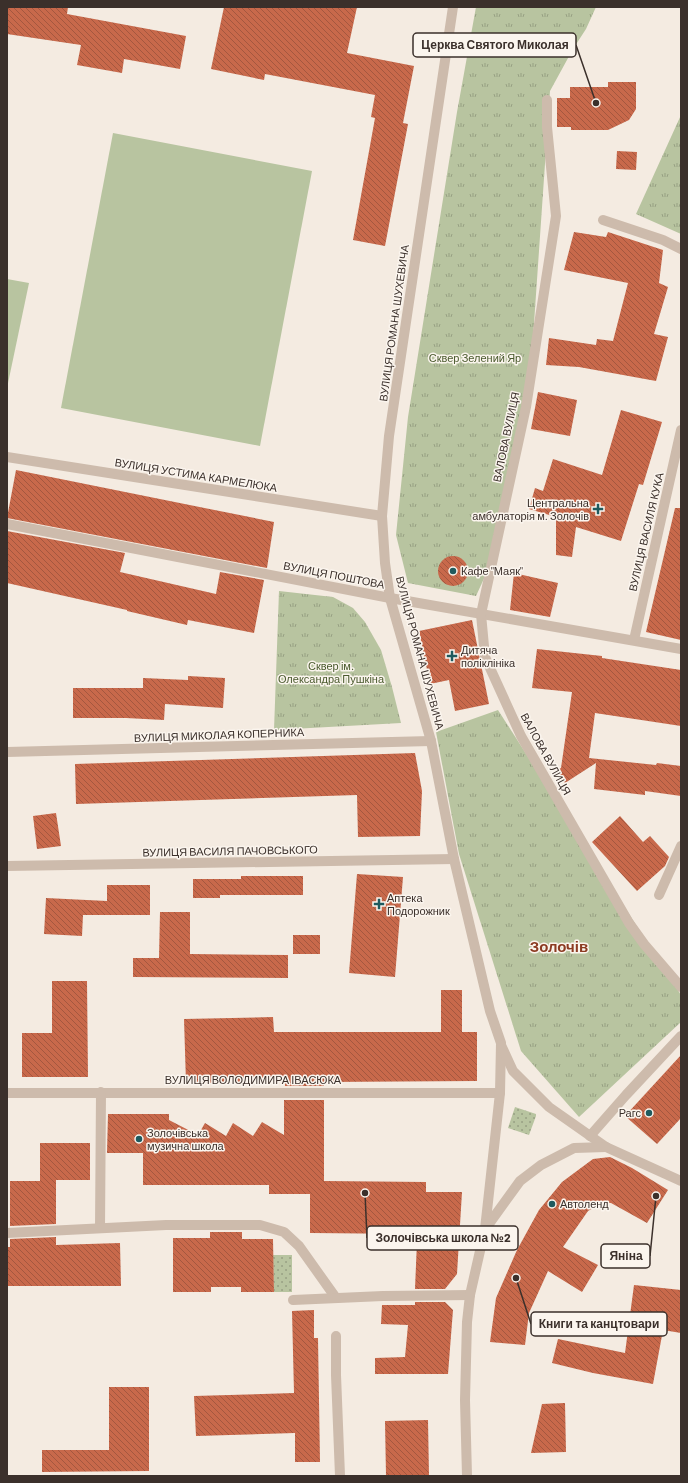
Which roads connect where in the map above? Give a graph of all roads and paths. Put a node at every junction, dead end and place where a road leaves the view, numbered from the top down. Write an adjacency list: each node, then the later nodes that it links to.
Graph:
1 (453, 7): 7 (street, ВУЛИЦЯ РОМАНА ШУХЕВИЧА)
2 (547, 100): 10 (street, ВАЛОВА ВУЛИЦЯ)
3 (604, 220): 4 (street)
4 (681, 249)
5 (681, 430): 11 (street, ВУЛИЦЯ ВАСИЛЯ КУКА)
6 (7, 457): 7 (street, ВУЛИЦЯ УСТИМА КАРМЕЛЮКА)
7 (382, 516): 9 (street, ВУЛИЦЯ РОМАНА ШУХЕВИЧА)
8 (7, 524): 9 (street, ВУЛИЦЯ ПОШТОВА)
9 (390, 598): 10 (street, ВУЛИЦЯ ПОШТОВА); 13 (street, ВУЛИЦЯ РОМАНА ШУХЕВИЧА)
10 (481, 614): 11 (street, ВУЛИЦЯ ПОШТОВА); 19 (street, ВАЛОВА ВУЛИЦЯ)
11 (634, 640): 12 (street, ВУЛИЦЯ ПОШТОВА)
12 (681, 649)
13 (431, 741): 14 (street, ВУЛИЦЯ МИКОЛАЯ КОПЕРНИКА); 16 (street, ВУЛИЦЯ РОМАНА ШУХЕВИЧА)
14 (7, 752)
15 (681, 846): 18 (street)
16 (454, 859): 17 (street, ВУЛИЦЯ ВАСИЛЯ ПАЧОВСЬКОГО); 21 (street, ВУЛИЦЯ РОМАНА ШУХЕВИЧА)
17 (7, 866)
18 (658, 895)
19 (681, 987)
20 (681, 1036): 25 (street)
21 (501, 1043): 24 (street, ВУЛИЦЯ РОМАНА ШУХЕВИЧА); 25 (street)
22 (101, 1092): 23 (street, ВУЛИЦЯ ВОЛОДИМИРА ІВАСЮКА); 24 (street, ВУЛИЦЯ ВОЛОДИМИРА ІВАСЮКА); 28 (street)
23 (7, 1093)
24 (500, 1093): 29 (street, ВУЛИЦЯ РОМАНА ШУХЕВИЧА)
25 (590, 1136): 26 (street)
26 (606, 1147): 27 (street); 29 (street)
27 (681, 1181)
28 (100, 1228): 30 (street); 32 (street)
29 (485, 1228): 31 (street, ВУЛИЦЯ РОМАНА ШУХЕВИЧА)
30 (7, 1233)
31 (470, 1295): 32 (street); 36 (street, ВУЛИЦЯ РОМАНА ШУХЕВИЧА)
32 (336, 1298): 33 (street)
33 (293, 1300)
34 (336, 1336): 35 (street)
35 (340, 1476)
36 (466, 1476)

